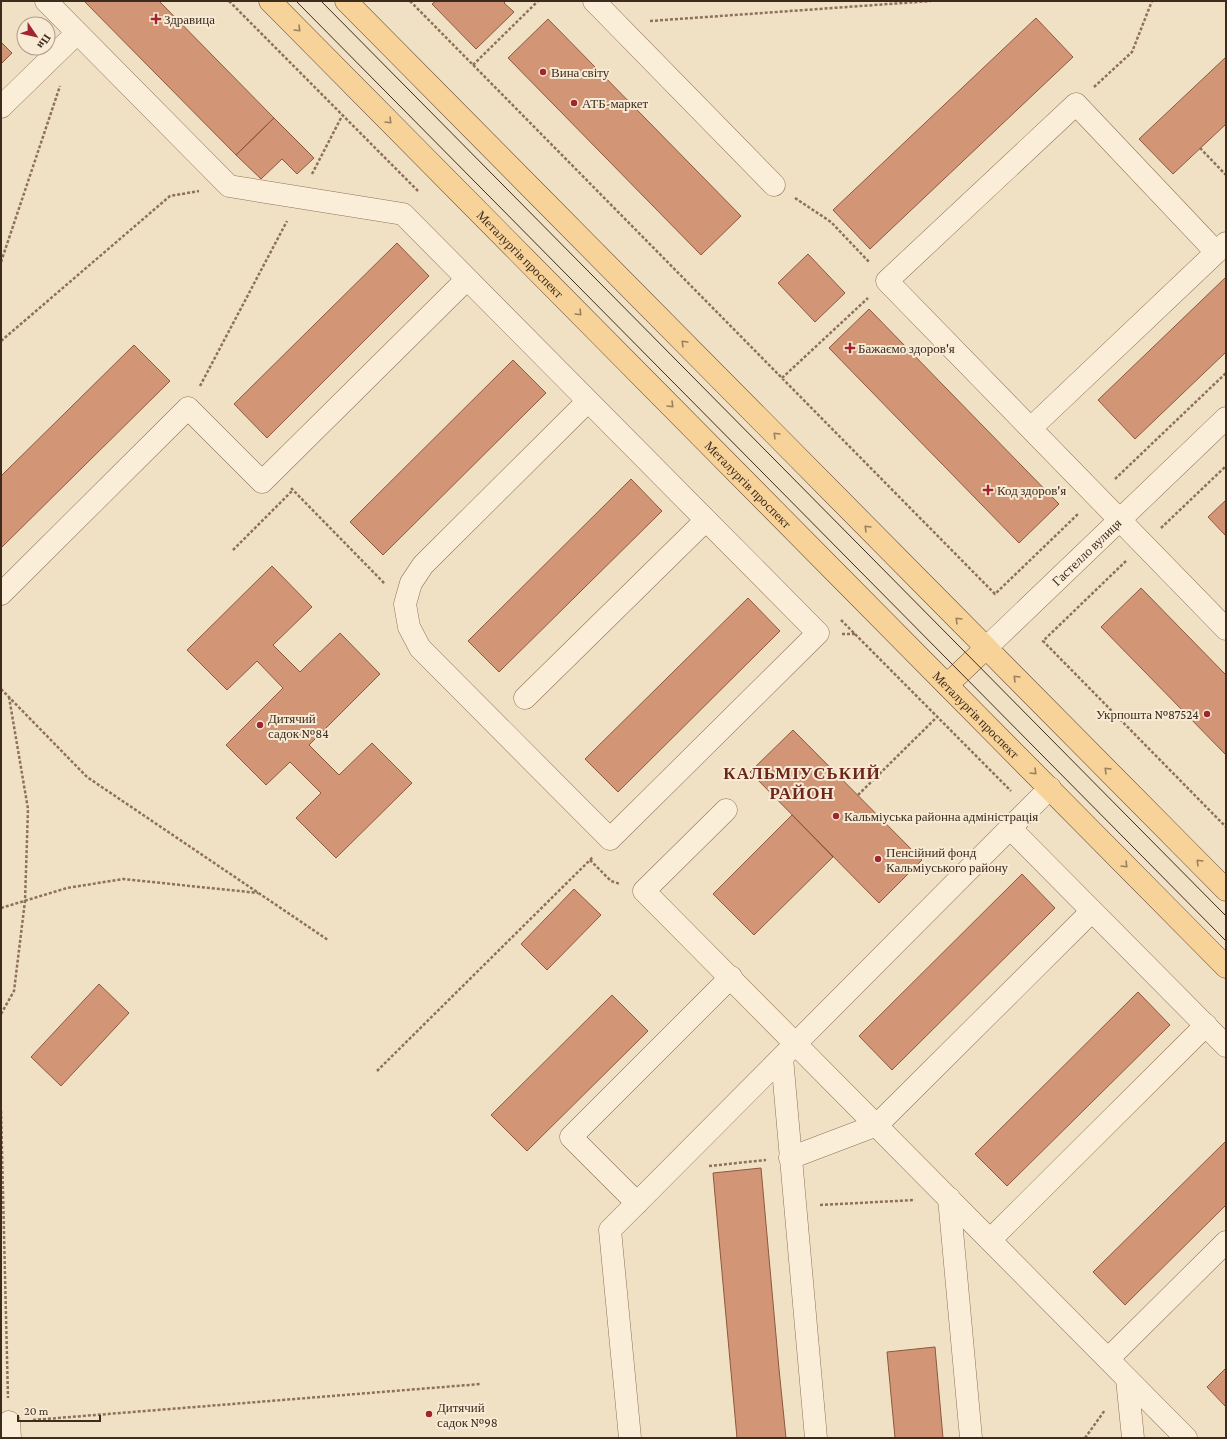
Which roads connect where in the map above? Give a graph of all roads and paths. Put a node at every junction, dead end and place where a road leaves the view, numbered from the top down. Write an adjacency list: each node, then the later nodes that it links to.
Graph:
1 (46, 1): 12 (street)
2 (270, 1): 44 (main road, Металургів проспект, one-way to 44)
3 (346, 1): 43 (main road, one-way to 3)
4 (410, 1): 10 (path)
5 (416, 1): 10 (path)
6 (538, 1): 13 (path)
7 (594, 1): 11 (street)
8 (931, 1): 11 (path)
9 (1152, 1): 15 (path)
10 (413, 4): 13 (path)
11 (616, 24): 20 (street)
12 (77, 33): 16 (street); 22 (street)
13 (473, 65): 28 (path)
14 (60, 85): 24 (path)
15 (1076, 104): 23 (street); 26 (street)
16 (1, 107)
17 (342, 116): 22 (path)
18 (1200, 148): 19 (path)
19 (1226, 175)
20 (774, 185): 26 (path)
21 (170, 196): 27 (path)
22 (300, 198): 25 (street); 30 (path)
23 (1221, 248): 32 (street)
24 (1, 262)
25 (467, 279): 29 (street); 33 (street)
26 (887, 281): 28 (path); 32 (street)
27 (1, 341)
28 (782, 378): 39 (path)
29 (588, 401): 35 (street); 40 (street)
30 (188, 408): 33 (street); 38 (street)
31 (1226, 418): 36 (street, Гастелло вулиця)
32 (1031, 428): 36 (street)
33 (274, 470): 34 (path)
34 (293, 490): 37 (path); 40 (path)
35 (706, 520): 47 (street); 54 (street)
36 (1120, 520): 41 (street); 43 (street, Гастелло вулиця)
37 (233, 550)
38 (1, 594)
39 (995, 594)
40 (405, 604): 54 (street)
41 (1224, 622)
42 (1043, 641): 52 (path)
43 (986, 648): 44 (main road, Гастелло вулиця); 57 (main road, one-way to 43)
44 (947, 685): 49 (main road, Металургів проспект, one-way to 49)
45 (1, 689): 46 (path)
46 (8, 697): 58 (path); 59 (path)
47 (525, 698)
48 (937, 717): 50 (path)
49 (1050, 788): 53 (street); 63 (main road, Металургів проспект, one-way to 63)
50 (858, 795)
51 (726, 810): 64 (street)
52 (1226, 827)
53 (1010, 828): 61 (street); 68 (street)
54 (610, 839): 55 (path)
55 (590, 860): 56 (path); 69 (path)
56 (611, 881)
57 (1226, 890)
58 (259, 893): 59 (path); 62 (path)
59 (25, 901): 60 (path); 65 (path)
60 (1, 908)
61 (1092, 911): 66 (street); 71 (street)
62 (328, 940)
63 (1226, 967)
64 (731, 978): 68 (street); 75 (street)
65 (1, 1014)
66 (1206, 1026): 67 (street); 77 (street)
67 (1226, 1046)
68 (789, 1051): 71 (street); 72 (street); 75 (street)
69 (377, 1071)
70 (1, 1111): 82 (path)
71 (877, 1125): 72 (street); 74 (street)
72 (790, 1158): 73 (path); 76 (street)
73 (708, 1166)
74 (949, 1198): 76 (path); 77 (street); 85 (street)
75 (637, 1203): 83 (street)
76 (795, 1206): 84 (street)
77 (990, 1240): 79 (street)
78 (1226, 1242): 79 (street)
79 (1108, 1359): 80 (street)
80 (1127, 1379): 86 (street); 87 (street)
81 (481, 1384): 82 (path)
82 (9, 1430)
83 (630, 1438)
84 (816, 1438)
85 (971, 1438)
86 (1133, 1438)
87 (1186, 1438)

